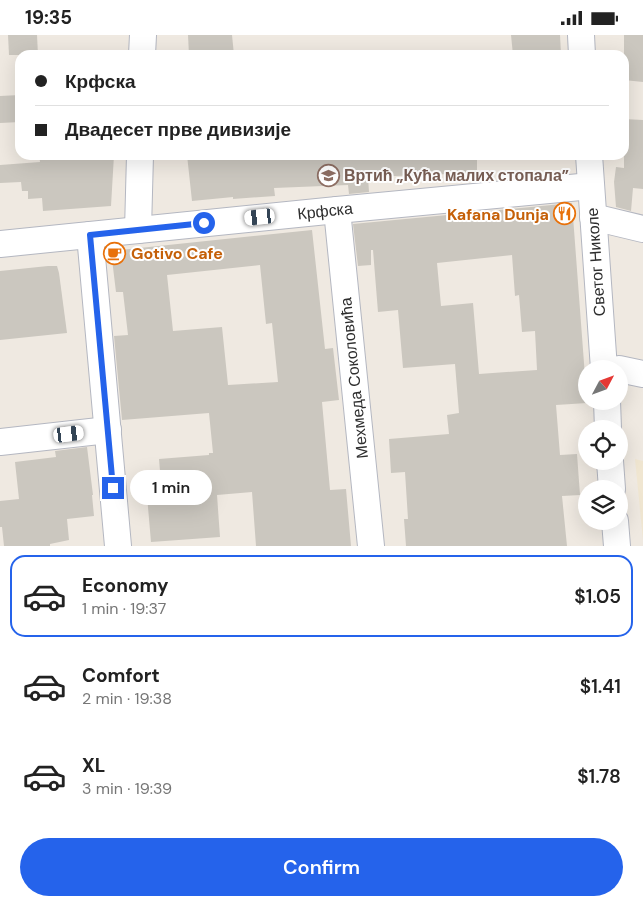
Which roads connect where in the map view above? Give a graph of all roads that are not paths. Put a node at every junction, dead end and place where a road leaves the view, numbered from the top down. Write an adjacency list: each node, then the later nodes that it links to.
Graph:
1 (143, 35): 3 (street)
2 (581, 35): 4 (street)
3 (142, 50)
4 (582, 50)
5 (140, 160): 11 (street)
6 (589, 160): 7 (street, Светог Николе)
7 (591, 186): 8 (street, Крфска); 9 (street, Светог Николе)
8 (337, 210): 11 (street, Крфска); 21 (street, Мехмеда Соколовића)
9 (593, 217): 10 (street); 14 (street, Светог Николе)
10 (643, 229)
11 (138, 230): 12 (street, Крфска)
12 (90, 235): 13 (street, Крфска); 17 (street)
13 (0, 244)
14 (610, 360)
15 (628, 371): 16 (street)
16 (643, 374)
17 (108, 430): 18 (street); 20 (street)
18 (0, 442)
19 (616, 530): 22 (street)
20 (118, 546)
21 (372, 546)
22 (617, 546)

